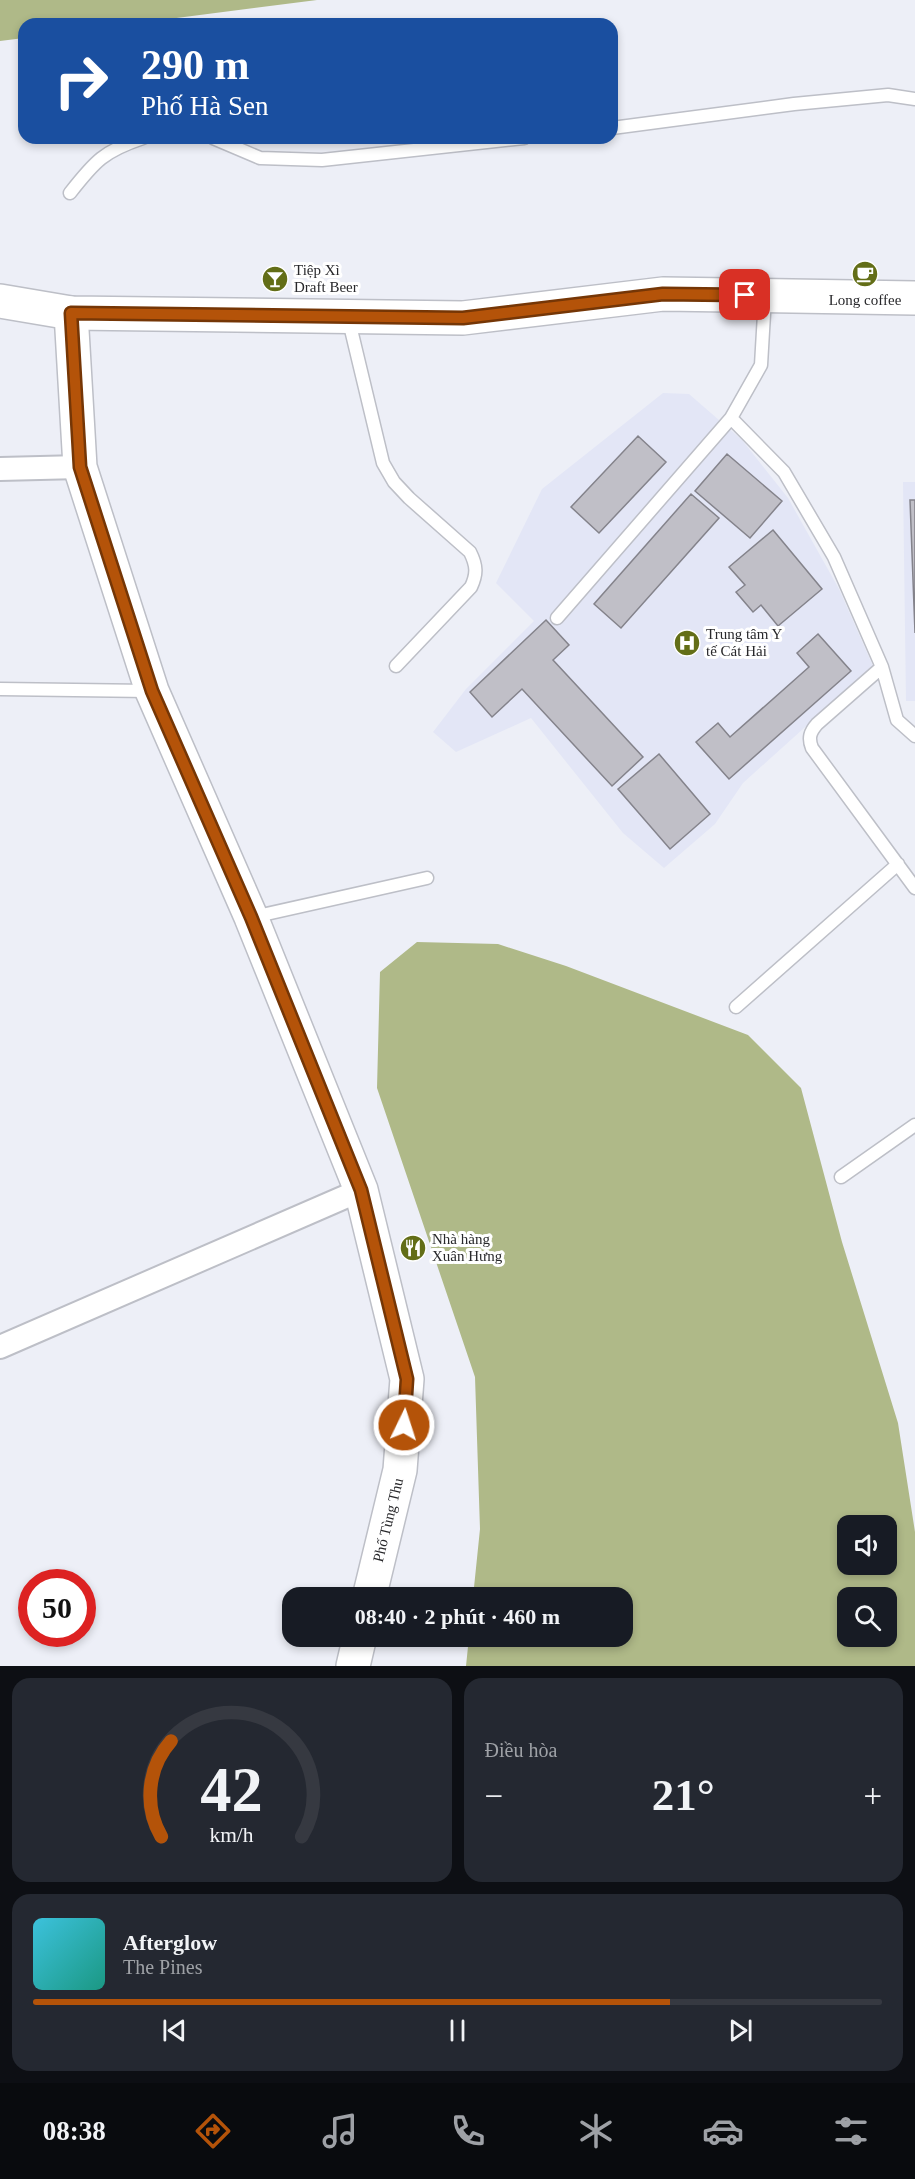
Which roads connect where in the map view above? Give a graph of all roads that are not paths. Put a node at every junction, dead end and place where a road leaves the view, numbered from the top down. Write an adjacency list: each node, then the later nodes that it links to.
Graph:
1 (915, 99): 2 (lane)
2 (618, 127)
3 (124, 144): 6 (lane)
4 (227, 144): 5 (lane)
5 (469, 144)
6 (70, 193)
7 (765, 296): 8 (main road); 11 (main road); 12 (lane)
8 (915, 298)
9 (0, 301): 10 (main road)
10 (71, 313): 11 (main road); 13 (main road, Phố Tùng Thu)
11 (348, 316): 16 (lane)
12 (731, 418): 15 (lane); 17 (lane)
13 (80, 467): 14 (street); 19 (main road, Phố Tùng Thu)
14 (0, 469)
15 (556, 618)
16 (396, 666)
17 (882, 667): 20 (lane); 21 (lane)
18 (0, 689): 19 (lane)
19 (152, 691): 24 (main road, Phố Tùng Thu)
20 (915, 736)
21 (898, 864): 23 (lane); 25 (lane)
22 (427, 878): 24 (lane)
23 (915, 888)
24 (251, 917): 28 (main road, Phố Tùng Thu)
25 (736, 1007)
26 (915, 1125): 27 (lane)
27 (841, 1177)
28 (361, 1190): 29 (street); 30 (main road, Phố Tùng Thu)
29 (0, 1347)
30 (372, 1587)
31 (357, 1647): 32 (main road)
32 (353, 1666)

